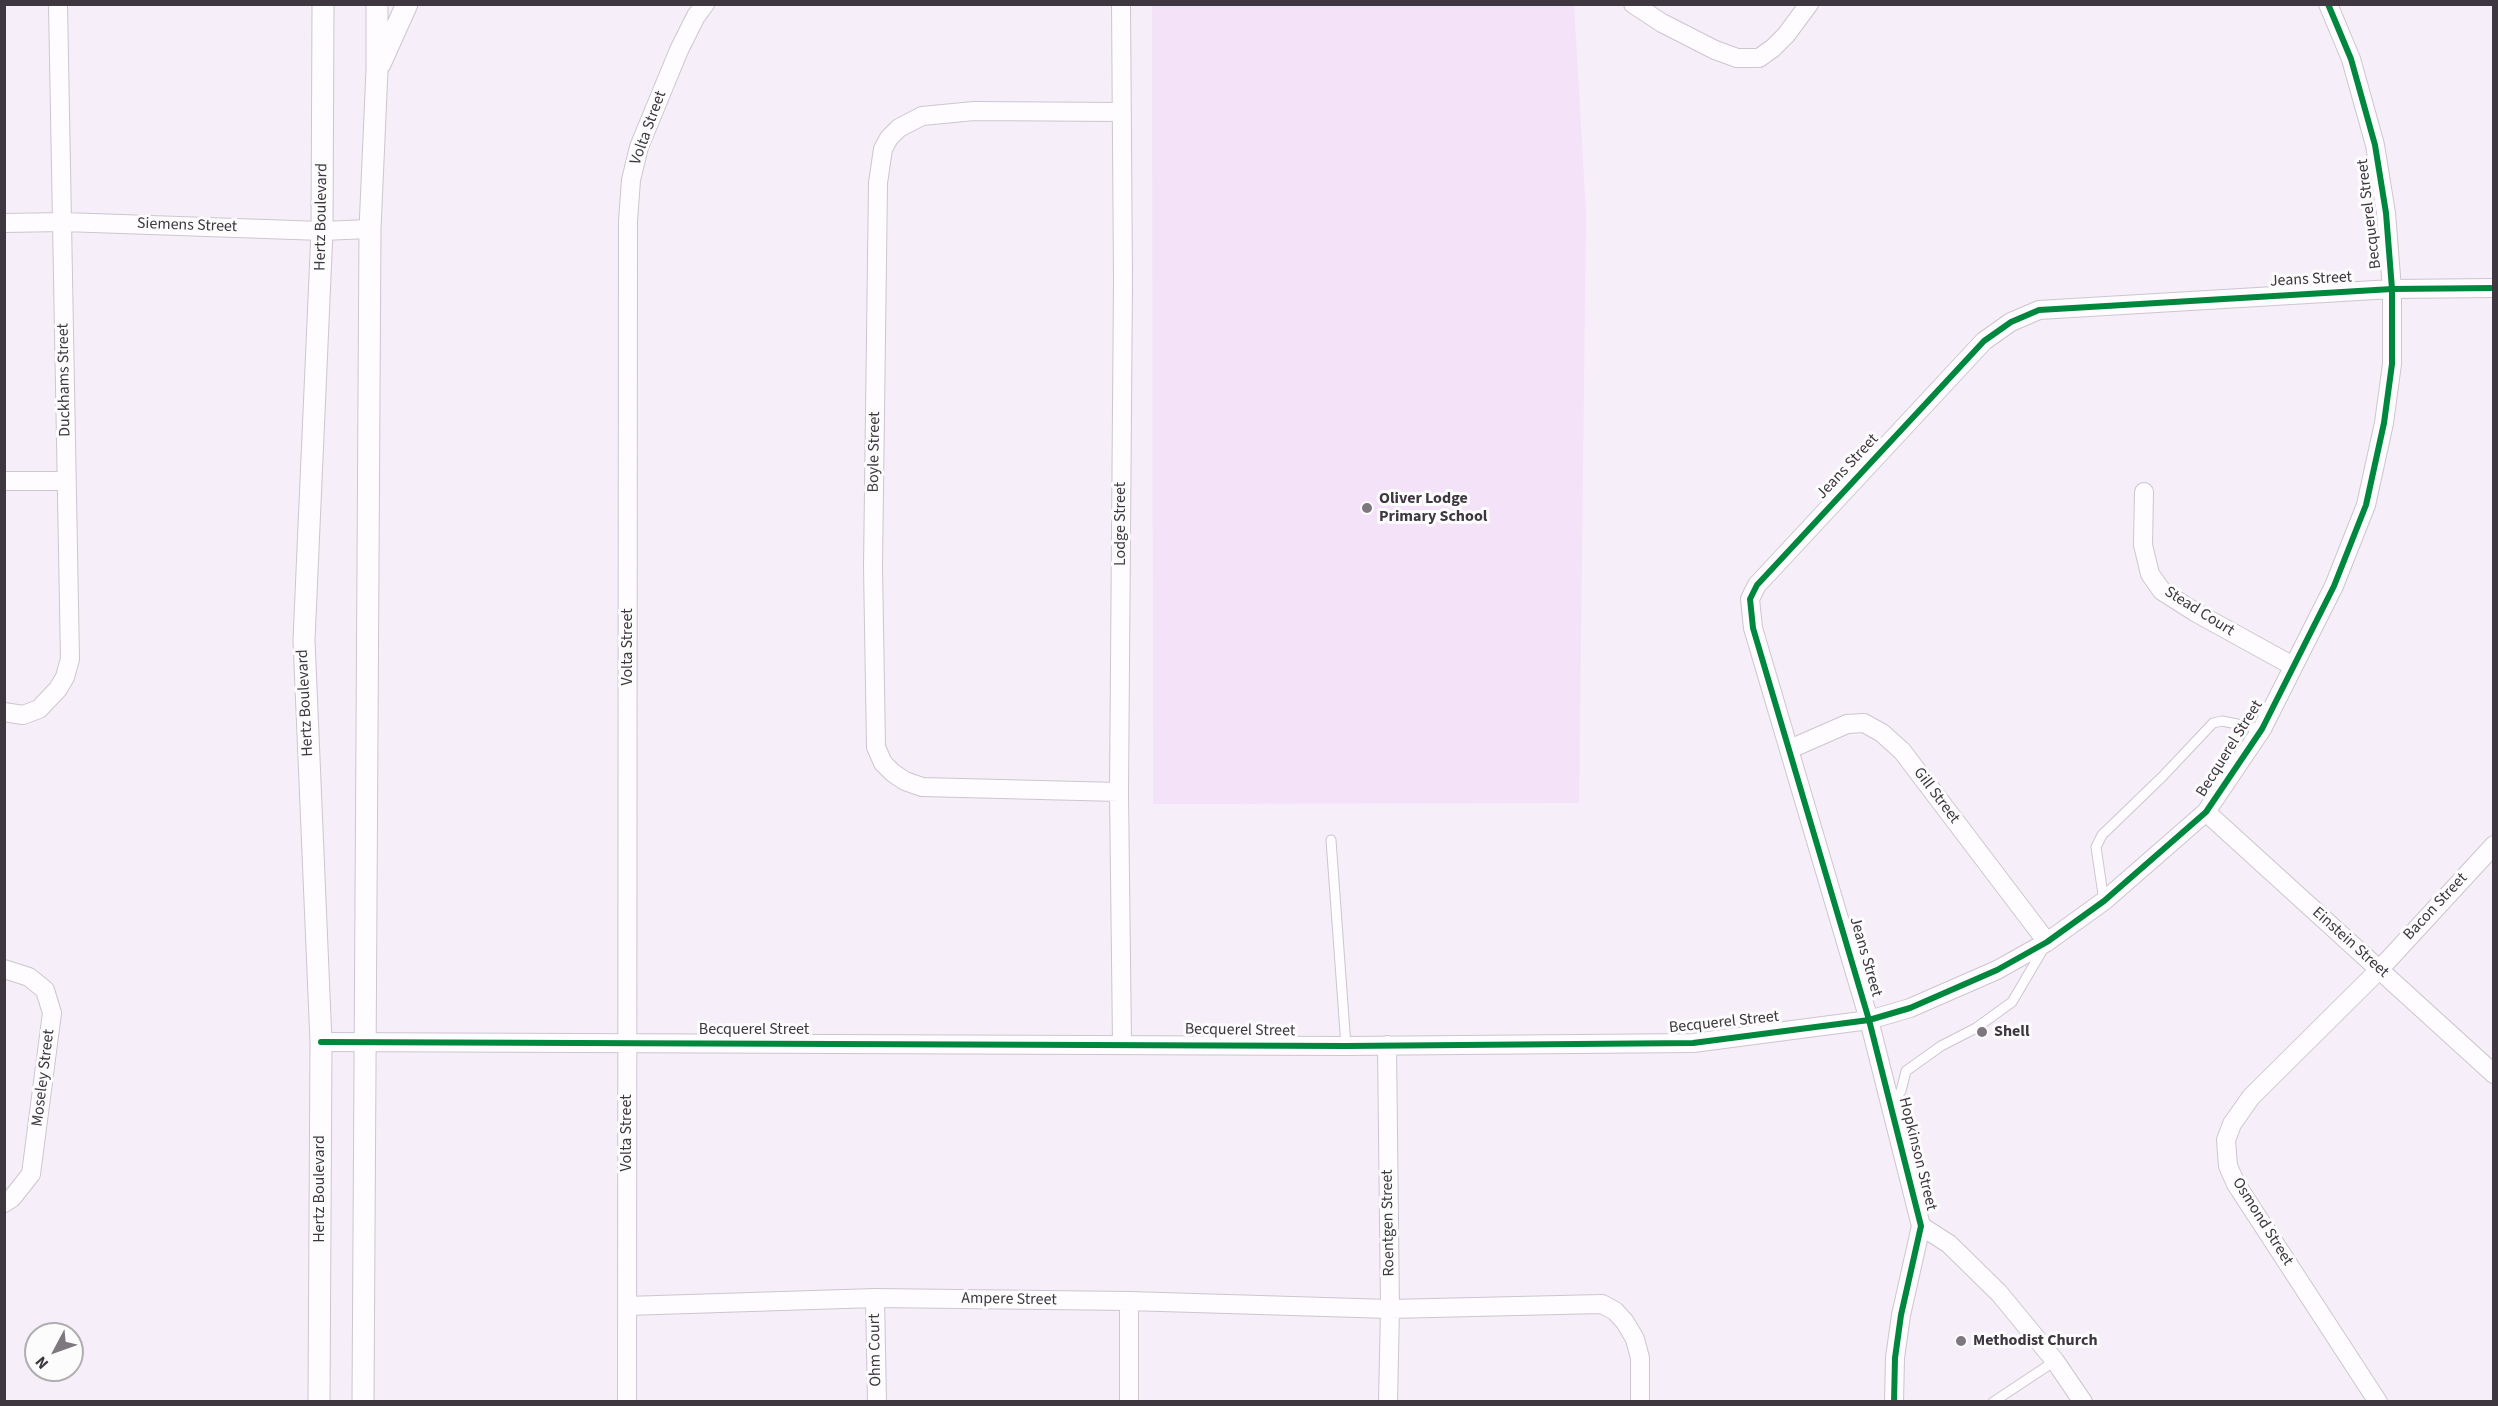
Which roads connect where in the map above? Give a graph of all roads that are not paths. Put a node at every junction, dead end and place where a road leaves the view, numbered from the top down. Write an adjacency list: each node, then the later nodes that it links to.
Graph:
1 (58, 4): 12 (street, Duckhams Street)
2 (323, 4): 15 (street, Hertz Boulevard)
3 (377, 4): 10 (street)
4 (407, 4): 10 (street)
5 (705, 4): 36 (street, Volta Street)
6 (1121, 4): 11 (street, Lodge Street)
7 (1633, 4): 8 (street)
8 (1809, 4)
9 (2328, 4): 17 (street, Becquerel Street)
10 (377, 70): 14 (street)
11 (1122, 112): 25 (street, Lodge Street); 25 (street, Boyle Street)
12 (64, 222): 13 (street, Siemens Street); 15 (street, Siemens Street); 19 (street, Duckhams Street)
13 (4, 223)
14 (370, 230): 15 (street, Siemens Street); 35 (street)
15 (322, 231): 34 (street, Hertz Boulevard)
16 (2493, 288): 17 (street, Jeans Street)
17 (2392, 289): 21 (street, Becquerel Street); 24 (street, Jeans Street)
18 (4, 481): 19 (street)
19 (66, 481): 22 (street, Duckhams Street)
20 (2144, 492): 21 (street, Stead Court)
21 (2293, 666): 23 (street, Becquerel Street)
22 (4, 712)
23 (2262, 729): 26 (street, Becquerel Street); 29 (lane)
24 (1790, 749): 30 (street, Gill Street); 33 (street, Jeans Street)
25 (1119, 792): 37 (street, Lodge Street)
26 (2206, 812): 29 (street, Becquerel Street); 32 (street, Einstein Street)
27 (1331, 840): 39 (lane)
28 (2493, 845): 32 (street, Bacon Street)
29 (2104, 901): 30 (street, Becquerel Street)
30 (2047, 942): 33 (street, Becquerel Street); 41 (lane)
31 (4, 969): 42 (street, Moseley Street)
32 (2379, 970): 40 (street, Einstein Street); 59 (street, Osmond Street)
33 (1869, 1020): 38 (street, Becquerel Street); 41 (street, Hopkinson Street)
34 (321, 1042): 35 (street, Becquerel Street); 49 (street, Hertz Boulevard)
35 (367, 1042): 36 (street, Becquerel Street); 50 (street)
36 (627, 1043): 37 (street, Becquerel Street); 46 (street, Volta Street)
37 (1122, 1043): 39 (street, Becquerel Street)
38 (1387, 1045): 39 (street, Becquerel Street); 47 (street, Roentgen Street)
39 (1346, 1046)
40 (2493, 1074)
41 (1891, 1108): 43 (street, Hopkinson Street)
42 (4, 1203)
43 (1921, 1226): 48 (street); 56 (street, Hopkinson Street)
44 (875, 1298): 45 (street, Ampere Street); 46 (street, Ampere Street); 52 (street, Ohm Court)
45 (1129, 1301): 47 (street, Ampere Street); 53 (street)
46 (627, 1306): 51 (street, Volta Street)
47 (1390, 1310): 54 (street, Roentgen Street); 55 (street)
48 (2055, 1361): 57 (lane); 58 (street)
49 (319, 1401)
50 (363, 1401)
51 (627, 1401)
52 (877, 1401)
53 (1129, 1401)
54 (1388, 1401)
55 (1640, 1401)
56 (1894, 1401)
57 (1993, 1401)
58 (2083, 1401)
59 (2378, 1401)

